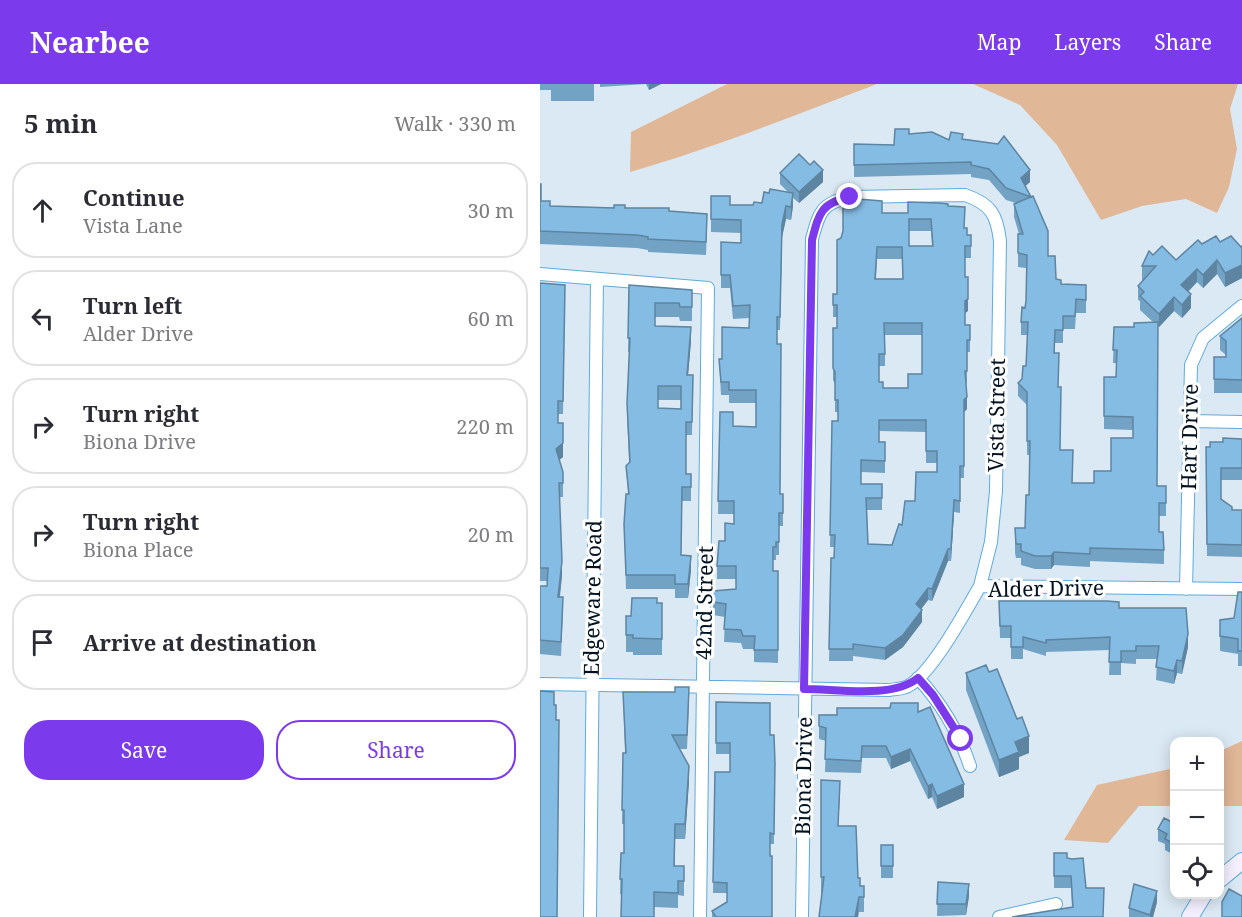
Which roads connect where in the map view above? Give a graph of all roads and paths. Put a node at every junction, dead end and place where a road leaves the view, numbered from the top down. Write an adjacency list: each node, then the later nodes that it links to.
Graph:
1 (1000, 241): 7 (street, Vista Street); 14 (street, Biona Drive)
2 (540, 274): 3 (street)
3 (597, 279): 12 (street, Edgeware Road); 13 (street, 42nd Street)
4 (1242, 306): 5 (street, Hart Drive)
5 (1191, 422): 6 (street); 8 (street, Hart Drive)
6 (1242, 422)
7 (980, 586): 8 (street, Alder Drive); 10 (street, Alder Drive)
8 (1186, 589): 9 (street, Alder Drive)
9 (1242, 590)
10 (918, 678): 14 (street, Alder Drive); 15 (street)
11 (540, 684): 12 (street, Alder Drive)
12 (592, 685): 13 (street, Alder Drive); 18 (street, Edgeware Road)
13 (704, 687): 14 (street, Alder Drive); 19 (street, 42nd Street)
14 (804, 689): 20 (street, Biona Drive)
15 (970, 766)
16 (1201, 899): 22 (main road)
17 (1056, 904): 21 (street)
18 (590, 917)
19 (700, 917)
20 (802, 917)
21 (999, 917)
22 (1190, 917)

